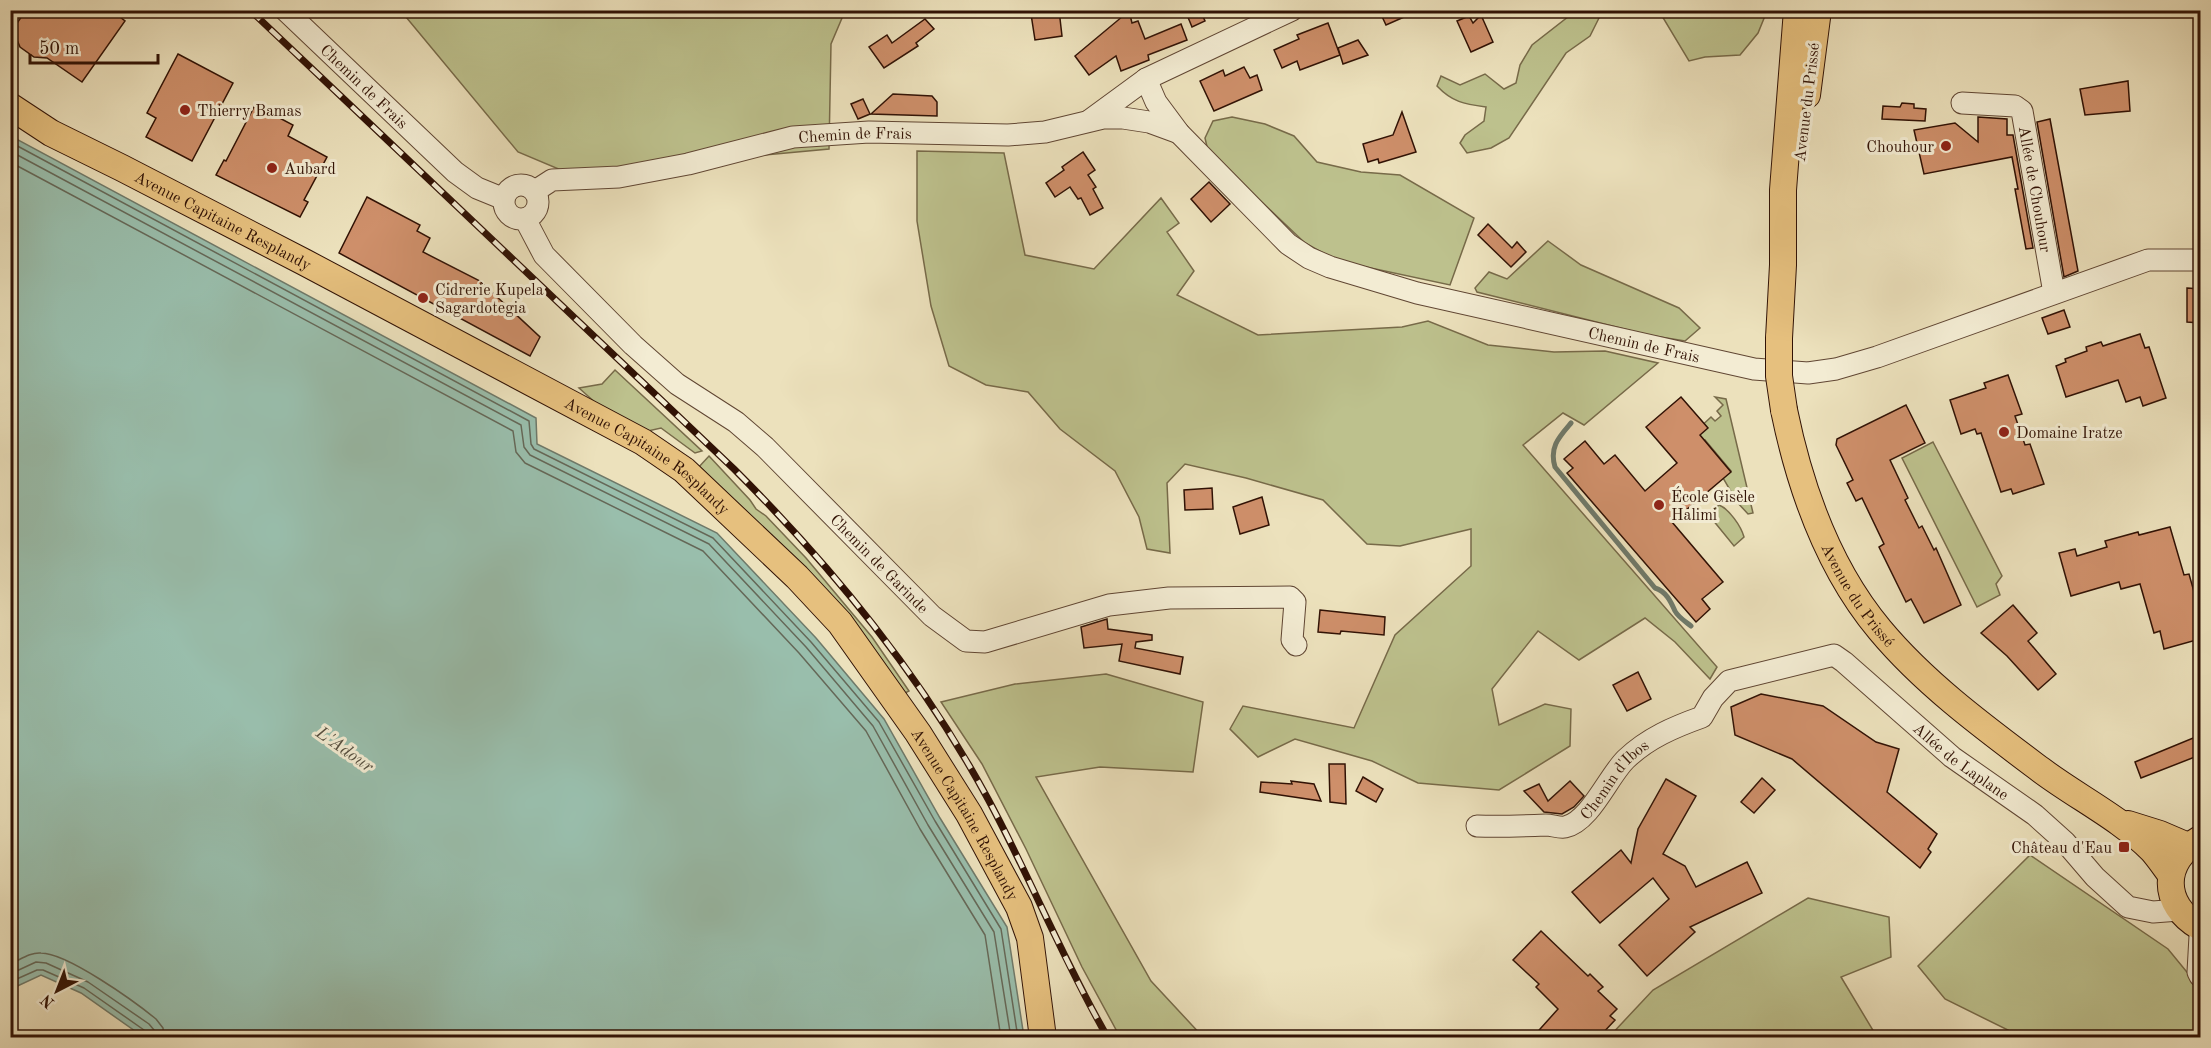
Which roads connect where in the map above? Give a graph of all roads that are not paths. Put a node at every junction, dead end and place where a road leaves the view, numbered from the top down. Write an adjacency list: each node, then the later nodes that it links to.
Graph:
1 (285, 10): 11 (street, Chemin de Frais)
2 (1292, 10): 5 (street)
3 (1797, 10): 14 (main road, Avenue du Prissé)
4 (1818, 10): 14 (main road, Avenue du Prissé)
5 (1146, 79): 8 (street); 9 (street, Chemin de Frais)
6 (1962, 103): 15 (street, Allée de Chouhour)
7 (10, 106): 26 (main road, Avenue Capitaine Resplandy)
8 (1088, 122): 9 (street, Chemin de Frais); 10 (street, Chemin de Frais)
9 (1179, 133): 15 (street, Chemin de Frais)
10 (535, 191): 11 (street, Chemin de Frais); 12 (street)
11 (504, 199): 12 (street, Chemin de Frais)
12 (525, 219): 16 (street, Chemin de Garinde)
13 (2200, 260): 15 (street, Chemin de Frais)
14 (1783, 265): 18 (main road, Avenue du Prissé, bridge)
15 (2054, 293)
16 (1296, 645)
17 (1729, 681): 19 (street, Chemin d'Ibos); 22 (street, Allée de Laplane)
18 (2116, 821): 20 (main road, Avenue du Prissé); 21 (main road, Avenue du Prissé)
19 (1477, 826)
20 (2194, 842): 21 (main road)
21 (2171, 875): 22 (main road)
22 (2179, 910): 23 (main road)
23 (2200, 927)
24 (2200, 936): 25 (street)
25 (2200, 976)
26 (1043, 1038)

